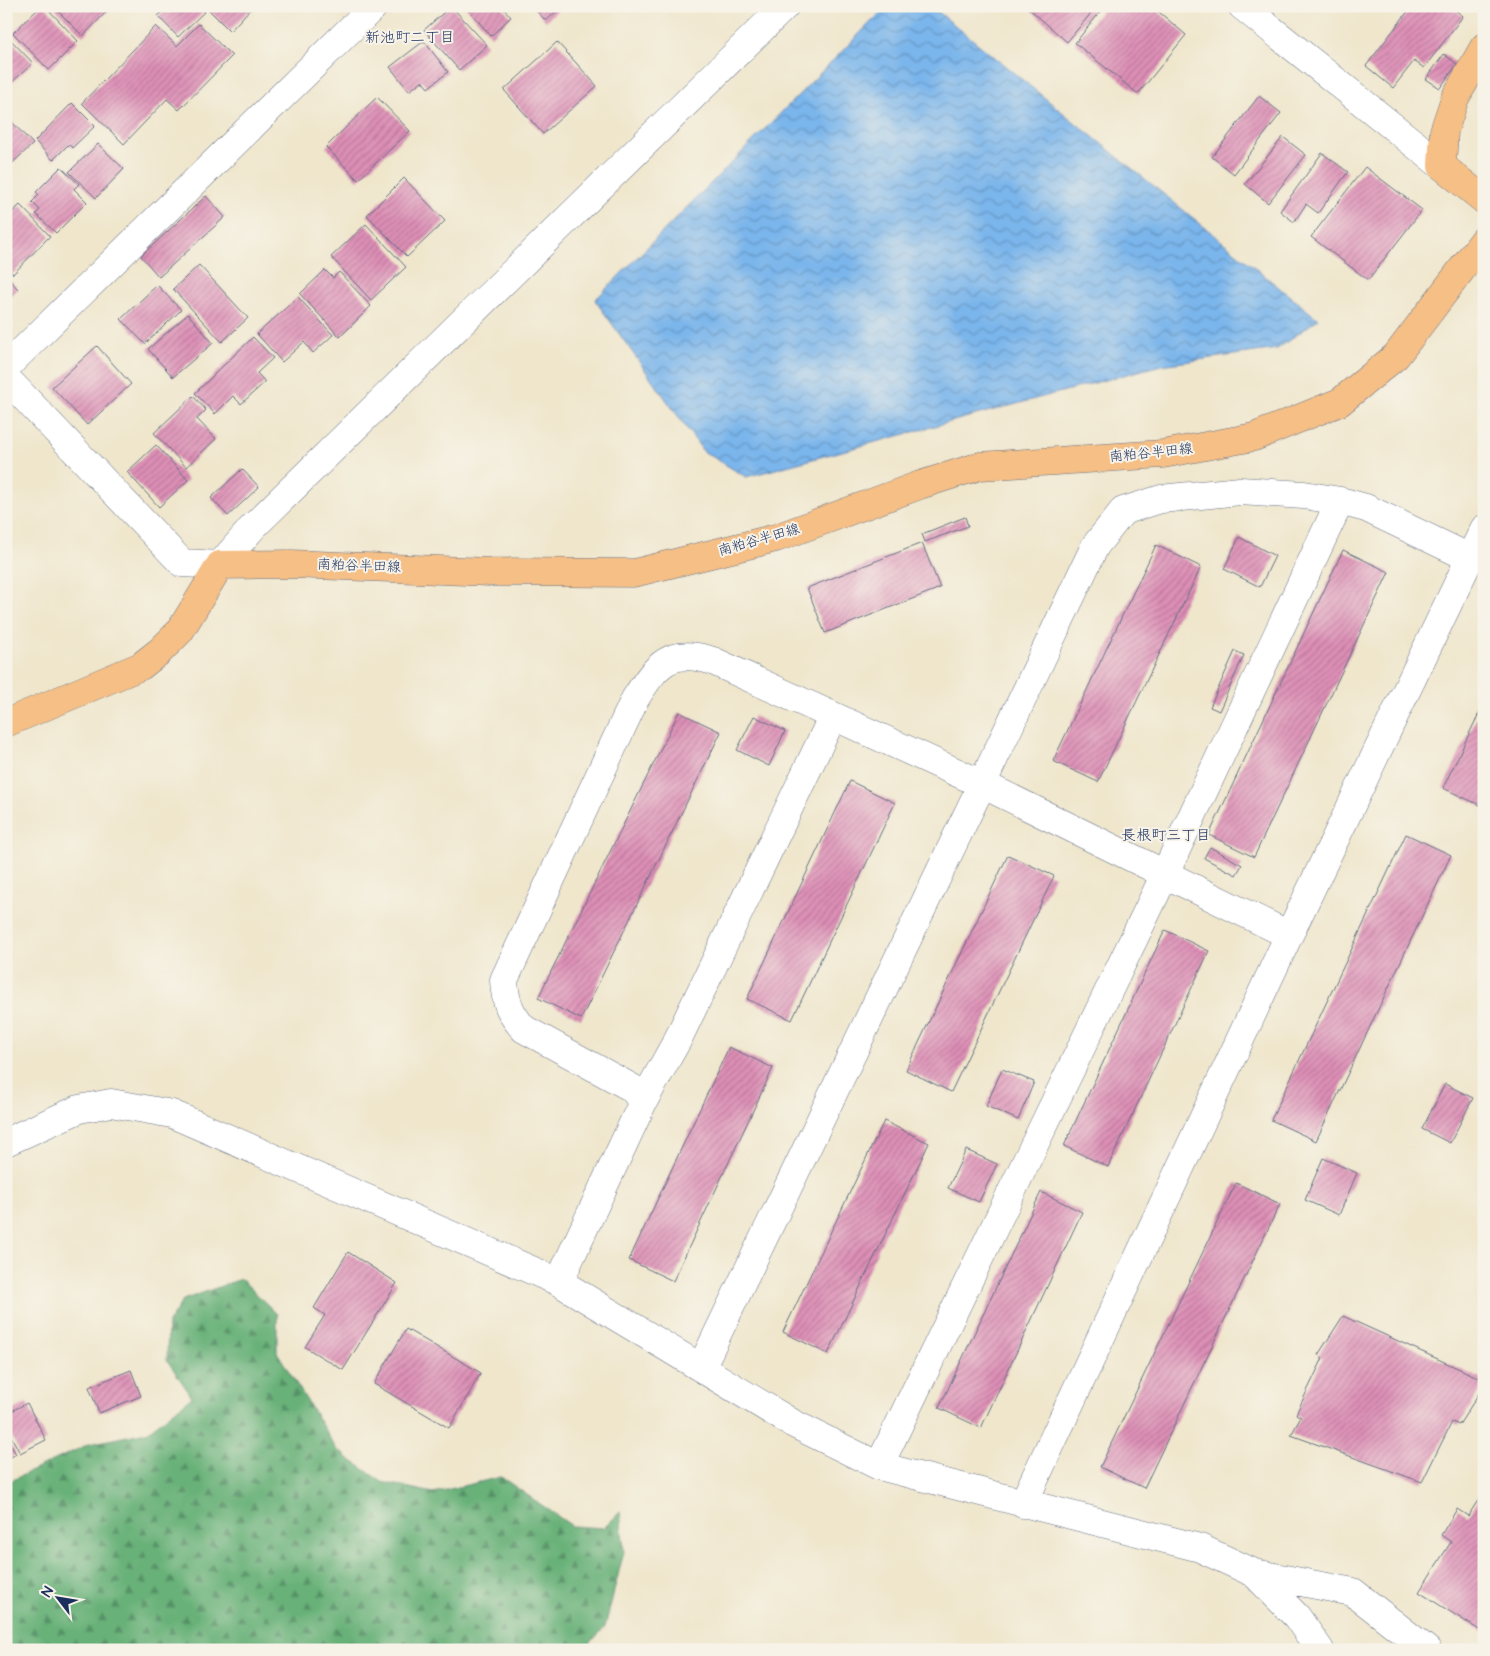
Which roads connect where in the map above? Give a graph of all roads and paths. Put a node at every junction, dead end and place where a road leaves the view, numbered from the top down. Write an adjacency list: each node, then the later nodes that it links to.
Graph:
1 (374, 6): 8 (street)
2 (785, 6): 13 (street)
3 (1242, 6): 5 (street)
4 (1484, 47): 5 (main road)
5 (1442, 166): 6 (main road)
6 (1484, 200)
7 (1484, 240): 13 (main road, 南粕谷半田線)
8 (6, 367)
9 (6, 378): 13 (street)
10 (1340, 501): 12 (street); 16 (street); 17 (street)
11 (1484, 528): 12 (street)
12 (1470, 558): 18 (street)
13 (220, 565): 15 (main road)
14 (833, 716): 16 (street); 19 (street); 19 (street)
15 (6, 723)
16 (982, 784): 17 (street); 22 (street)
17 (1165, 874): 18 (street); 23 (street)
18 (1289, 935): 24 (street)
19 (643, 1102): 21 (street)
20 (6, 1142): 21 (street)
21 (559, 1282): 22 (street)
22 (701, 1368): 23 (street)
23 (879, 1466): 24 (street)
24 (1023, 1504): 25 (street)
25 (1254, 1573): 26 (street); 27 (street)
26 (1320, 1650)
27 (1427, 1650)

